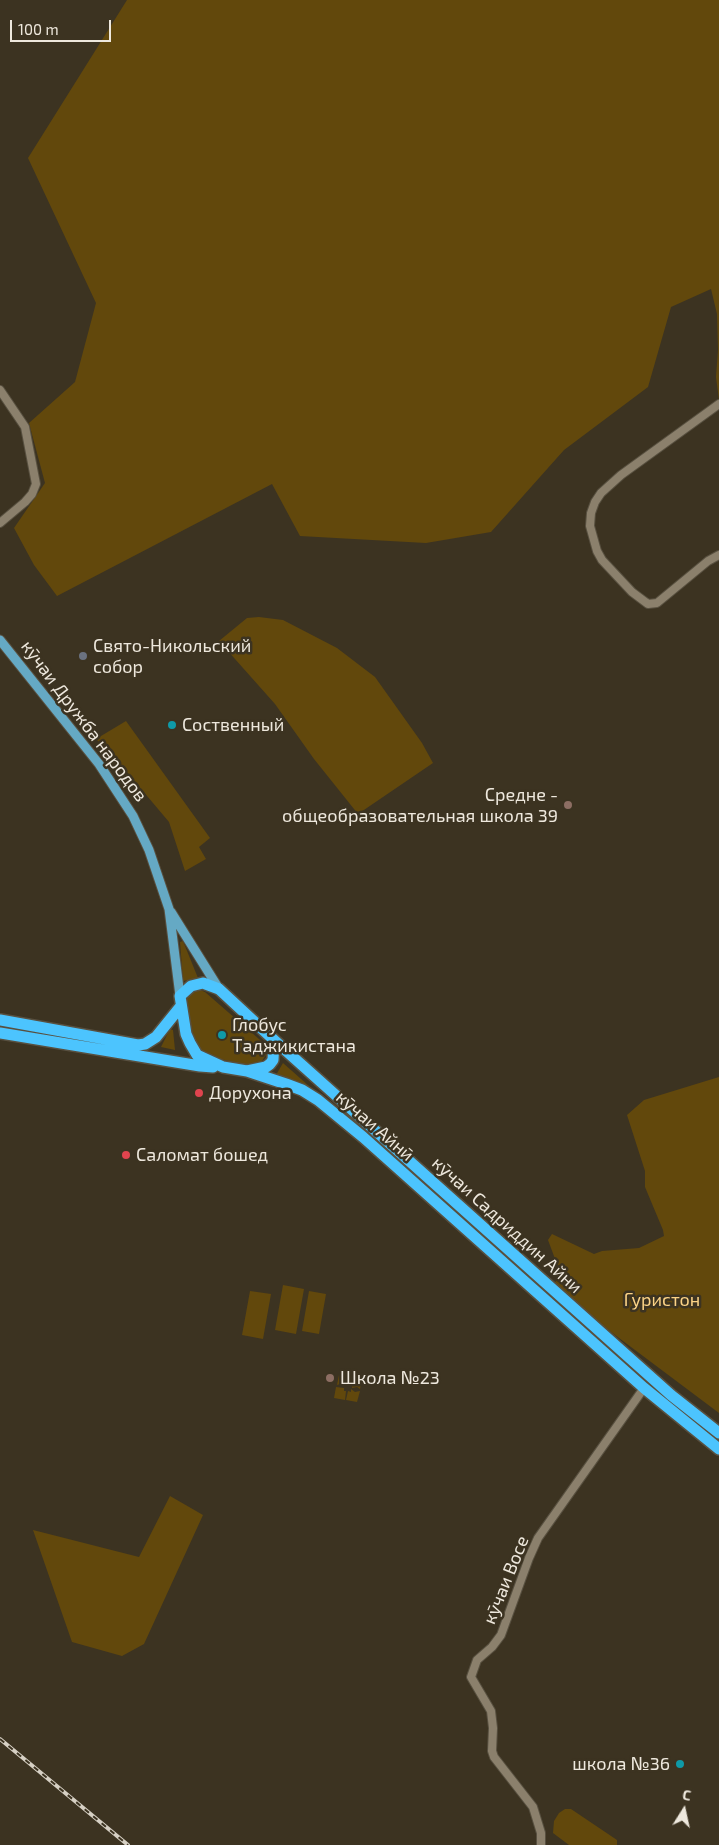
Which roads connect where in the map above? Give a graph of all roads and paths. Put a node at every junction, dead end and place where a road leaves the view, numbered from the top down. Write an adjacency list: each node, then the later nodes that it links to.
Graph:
1 (0, 390): 3 (street)
2 (719, 404): 4 (street)
3 (0, 523)
4 (719, 555)
5 (0, 640): 6 (main road, кӯчаи Дружба народов)
6 (169, 909): 7 (main road); 8 (main road)
7 (219, 988): 8 (highway); 11 (highway)
8 (181, 1001): 9 (highway); 12 (highway)
9 (0, 1020)
10 (0, 1033): 12 (highway)
11 (274, 1040): 13 (highway); 16 (highway, кӯчаи Садриддин Айни)
12 (223, 1067): 13 (highway)
13 (247, 1072): 14 (highway, кӯчаи Айнӣ)
14 (466, 1229): 15 (highway, кӯчаи Садриддин Айни)
15 (644, 1388): 17 (highway, кӯчаи Садриддин Айни); 18 (street, кӯчаи Восе)
16 (719, 1433)
17 (719, 1449)
18 (542, 1845)

